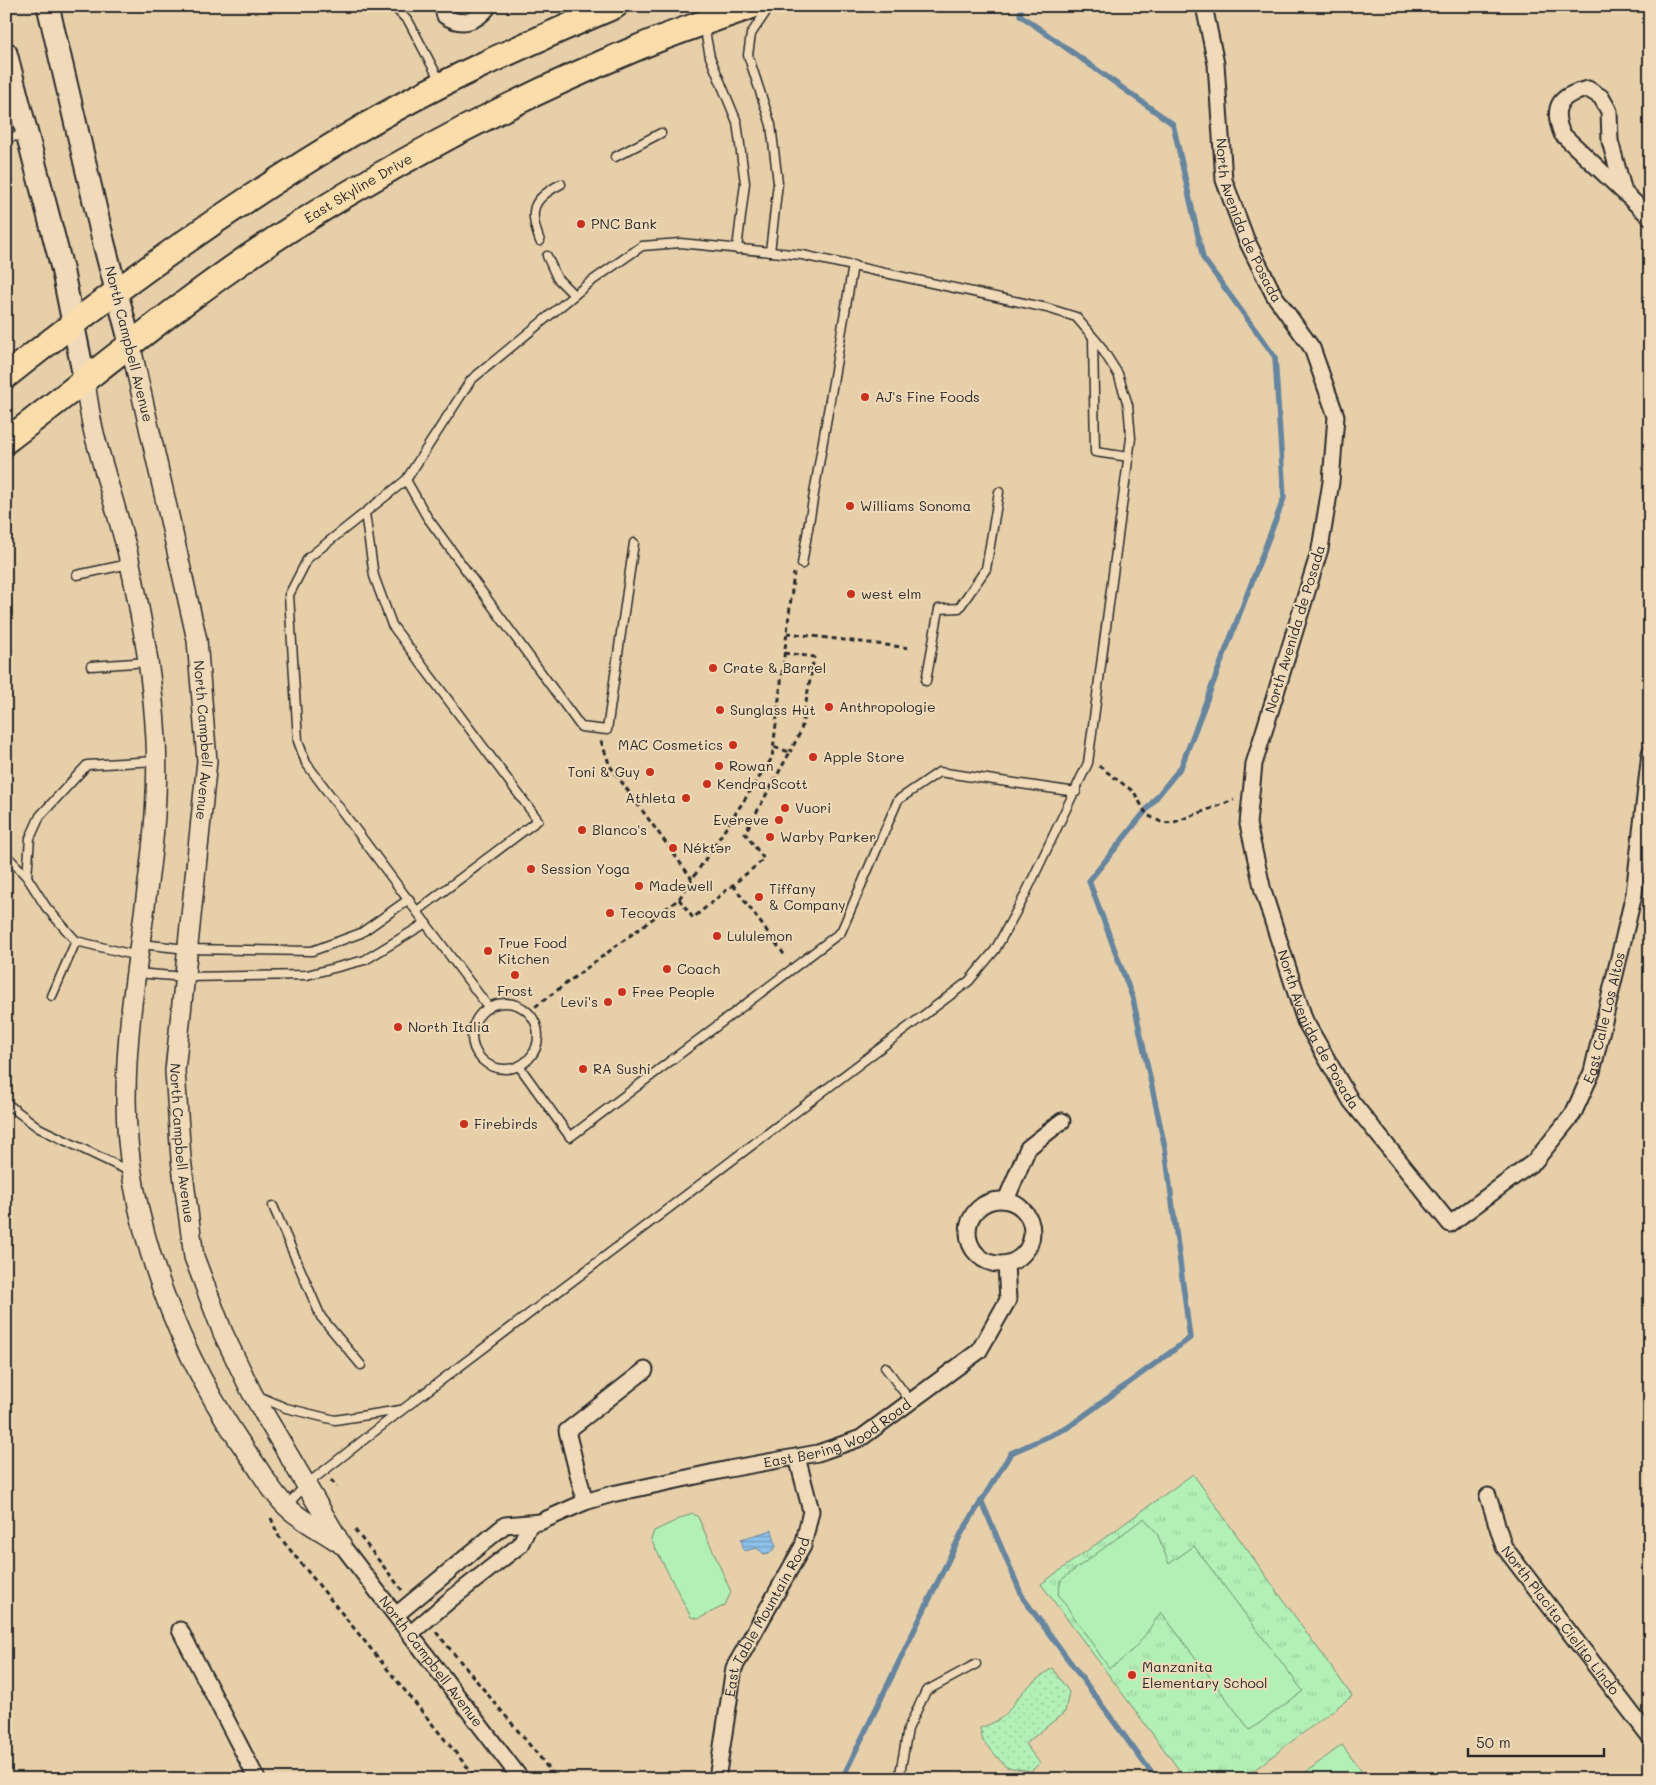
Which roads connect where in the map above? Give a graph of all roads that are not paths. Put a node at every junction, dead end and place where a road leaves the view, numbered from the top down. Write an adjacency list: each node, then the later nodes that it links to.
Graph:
1 (48, 6): 23 (main road, North Campbell Avenue)
2 (393, 6): 11 (lane)
3 (442, 6): 4 (street)
4 (489, 6)
5 (615, 6): 11 (main road)
6 (752, 6): 9 (main road, East Skyline Drive)
7 (770, 6): 20 (lane)
8 (1204, 6): 62 (street, North Avenida de Posada)
9 (709, 15): 19 (lane); 27 (main road, East Skyline Drive)
10 (6, 52): 13 (main road, North Campbell Avenue)
11 (442, 85): 23 (main road)
12 (661, 133): 14 (lane)
13 (16, 136): 25 (main road, North Campbell Avenue)
14 (615, 157)
15 (561, 184): 18 (lane)
16 (1624, 192): 16 (street); 17 (street)
17 (1650, 217)
18 (540, 241)
19 (737, 249): 20 (lane); 24 (lane)
20 (770, 252): 22 (lane)
21 (547, 256): 24 (lane)
22 (853, 265): 26 (lane); 37 (lane)
23 (117, 292): 25 (main road); 27 (main road, North Campbell Avenue)
24 (574, 295): 32 (lane)
25 (73, 325): 28 (main road); 29 (main road, North Campbell Avenue)
26 (1094, 338): 31 (lane); 31 (lane)
27 (130, 342): 29 (main road, East Skyline Drive); 51 (street, North Campbell Avenue)
28 (6, 376)
29 (85, 382): 30 (main road, East Skyline Drive); 36 (street, North Campbell Avenue)
30 (6, 441)
31 (1129, 457): 44 (lane)
32 (406, 480): 34 (lane); 35 (lane)
33 (999, 492): 41 (lane)
34 (365, 513): 47 (lane); 48 (lane)
35 (634, 543)
36 (129, 564): 38 (lane); 39 (street, North Campbell Avenue)
37 (802, 564)
38 (77, 574)
39 (149, 662): 40 (lane); 43 (street, North Campbell Avenue)
40 (91, 666)
41 (926, 681)
42 (1650, 753): 62 (street, East Calle Los Altos)
43 (156, 761): 46 (lane); 52 (street, North Campbell Avenue)
44 (1076, 792): 56 (lane); 69 (lane)
45 (6, 855): 46 (lane)
46 (27, 877): 50 (lane)
47 (409, 899): 48 (lane); 51 (lane)
48 (417, 911): 49 (lane)
49 (426, 924): 53 (lane); 55 (lane)
50 (76, 941): 52 (lane); 54 (lane)
51 (187, 949): 52 (lane); 53 (street, North Campbell Avenue)
52 (138, 958): 53 (lane); 59 (street, North Campbell Avenue)
53 (185, 978): 67 (street, North Campbell Avenue)
54 (52, 996)
55 (489, 1008): 56 (lane); 56 (lane)
56 (519, 1066)
57 (6, 1103): 59 (lane)
58 (1062, 1121): 60 (street)
59 (133, 1173): 74 (street, North Campbell Avenue)
60 (1006, 1200): 63 (street); 63 (street)
61 (273, 1206): 64 (lane)
62 (1450, 1224)
63 (1006, 1264): 68 (street, East Bering Wood Road)
64 (361, 1365)
65 (885, 1368): 68 (lane)
66 (645, 1370): 73 (street)
67 (252, 1393): 69 (lane); 71 (street, North Campbell Avenue)
68 (912, 1403): 70 (street, East Bering Wood Road)
69 (402, 1410): 71 (lane)
70 (797, 1457): 73 (street, East Bering Wood Road); 84 (street, East Table Mountain Road)
71 (308, 1484): 74 (lane); 76 (street, North Campbell Avenue)
72 (1488, 1496): 81 (street, North Placita Cielito Lindo)
73 (585, 1502): 75 (street, East Bering Wood Road)
74 (286, 1506): 76 (street, North Campbell Avenue)
75 (530, 1524): 77 (street); 79 (street)
76 (341, 1544): 77 (street, North Campbell Avenue)
77 (396, 1615): 79 (street, North Campbell Avenue)
78 (180, 1630): 82 (street)
79 (410, 1634): 83 (street, North Campbell Avenue)
80 (976, 1664): 85 (lane)
81 (1650, 1737)
82 (257, 1779)
83 (521, 1779)
84 (717, 1779)
85 (899, 1779)

